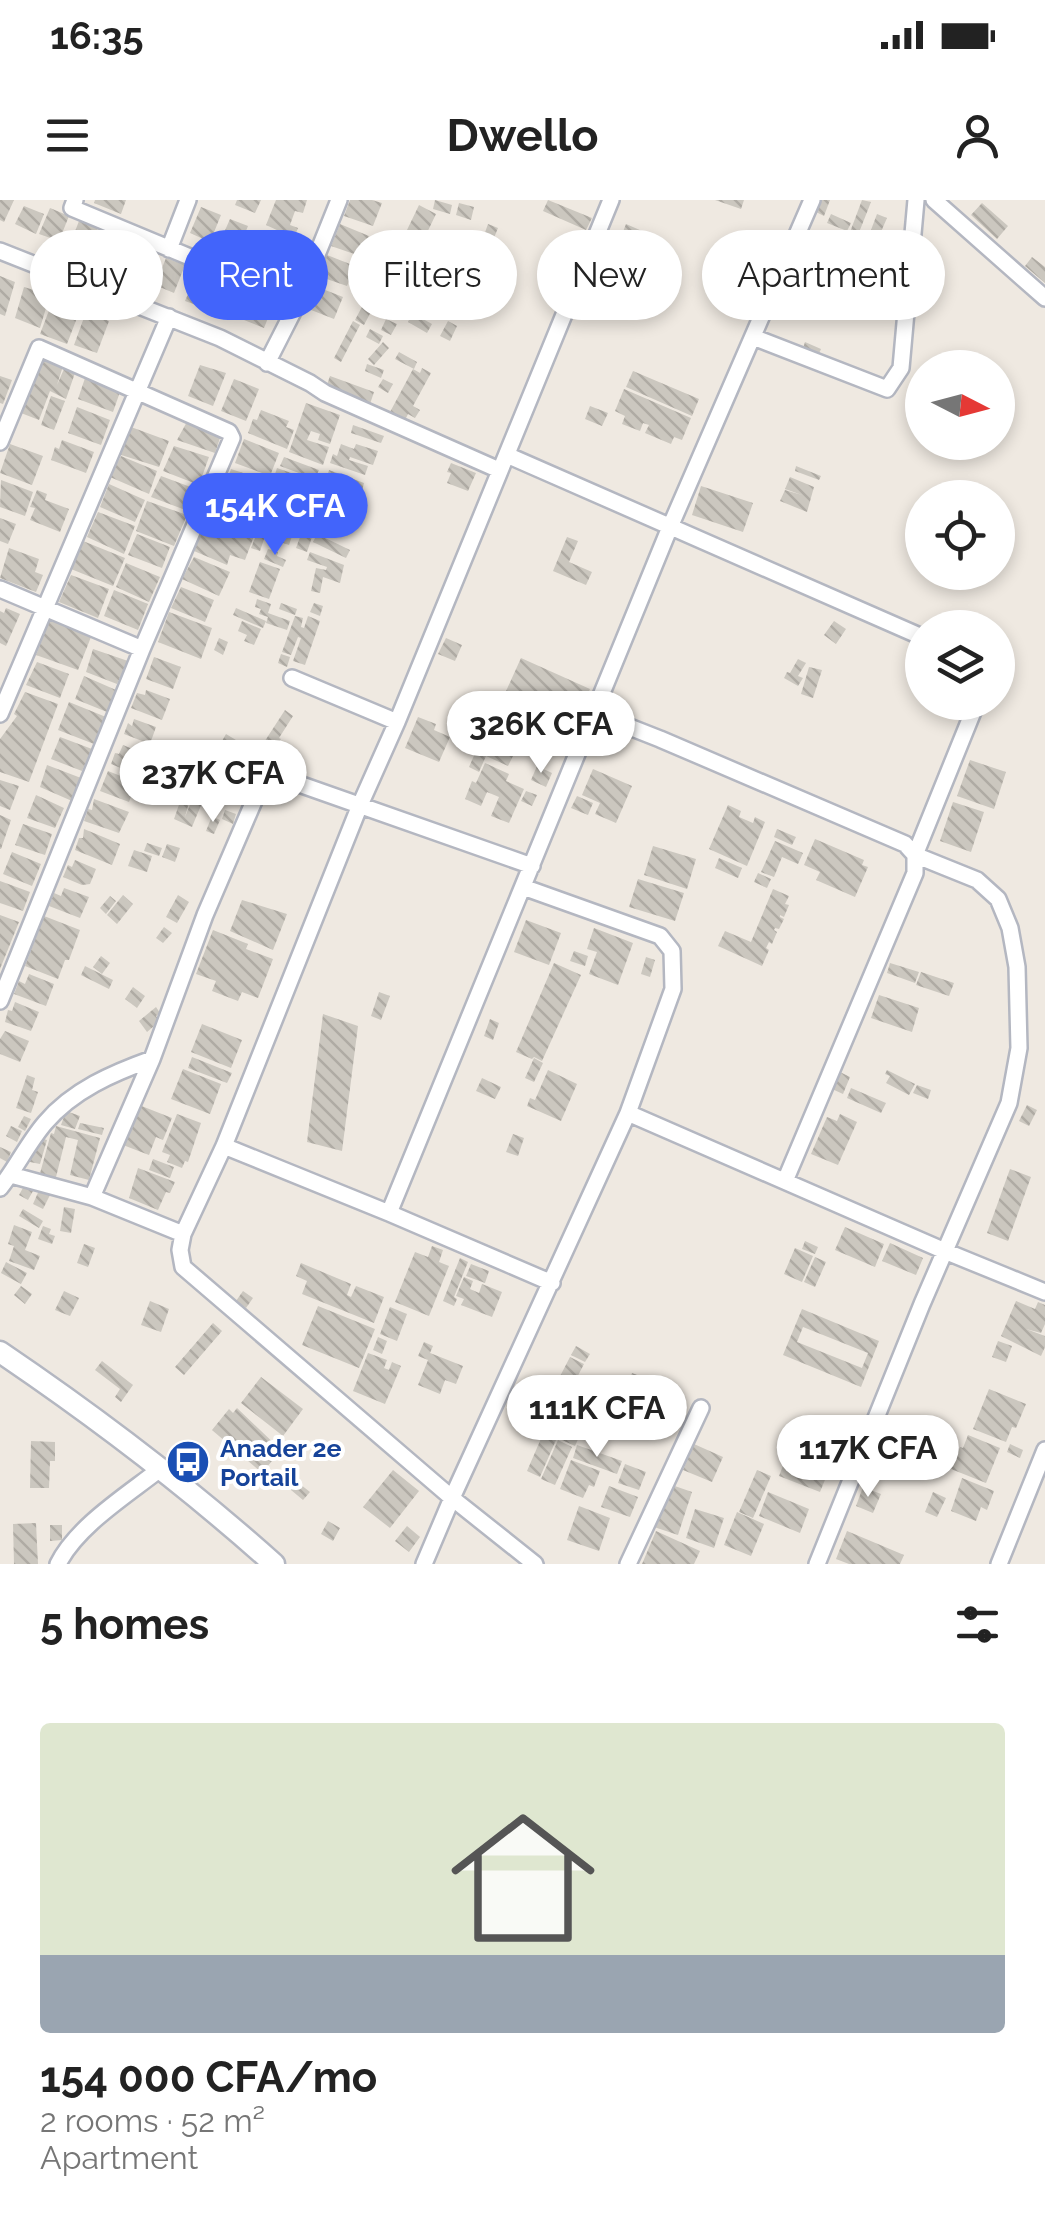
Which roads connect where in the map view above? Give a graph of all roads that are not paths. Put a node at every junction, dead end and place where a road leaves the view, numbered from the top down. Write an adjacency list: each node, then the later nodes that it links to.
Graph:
1 (75, 200): 9 (street)
2 (188, 200): 9 (street)
3 (337, 200): 8 (street)
4 (610, 200): 19 (street)
5 (812, 200): 15 (street)
6 (916, 200): 15 (street)
7 (934, 200): 12 (street)
8 (326, 230)
9 (169, 249): 11 (street)
10 (0, 252): 13 (street)
11 (183, 255)
12 (1045, 298)
13 (168, 317): 16 (street); 17 (street)
14 (289, 320): 16 (street)
15 (754, 337): 20 (street)
16 (267, 363): 19 (street)
17 (138, 390): 18 (street); 22 (street); 24 (street)
18 (0, 442)
19 (503, 462): 20 (street); 29 (street)
20 (670, 527): 23 (street); 26 (street)
21 (0, 589): 22 (street)
22 (45, 607): 24 (street); 27 (street)
23 (905, 630)
24 (142, 649): 34 (street)
25 (292, 678): 29 (street)
26 (594, 713): 31 (street); 32 (street)
27 (0, 714)
28 (970, 720): 31 (street)
29 (397, 722): 30 (street)
30 (360, 805): 32 (street); 35 (street); 37 (street)
31 (916, 855): 39 (street); 43 (street)
32 (532, 866): 33 (street)
33 (523, 887): 36 (street); 41 (street)
34 (0, 1001)
35 (152, 1059): 38 (street); 40 (street)
36 (628, 1113): 39 (street); 44 (street)
37 (224, 1146): 41 (street); 42 (street)
38 (5, 1181): 40 (street)
39 (784, 1181): 43 (street)
40 (92, 1197): 42 (street)
41 (389, 1213): 44 (street)
42 (183, 1234): 50 (street)
43 (946, 1252): 45 (street); 56 (street)
44 (552, 1283): 50 (street)
45 (1045, 1292)
46 (0, 1352): 49 (street)
47 (701, 1408): 55 (street)
48 (1045, 1450): 57 (street)
49 (160, 1469): 51 (street); 52 (street)
50 (452, 1498): 53 (street); 54 (street)
51 (58, 1564)
52 (274, 1564)
53 (424, 1564)
54 (535, 1564)
55 (628, 1564)
56 (818, 1564)
57 (999, 1564)

